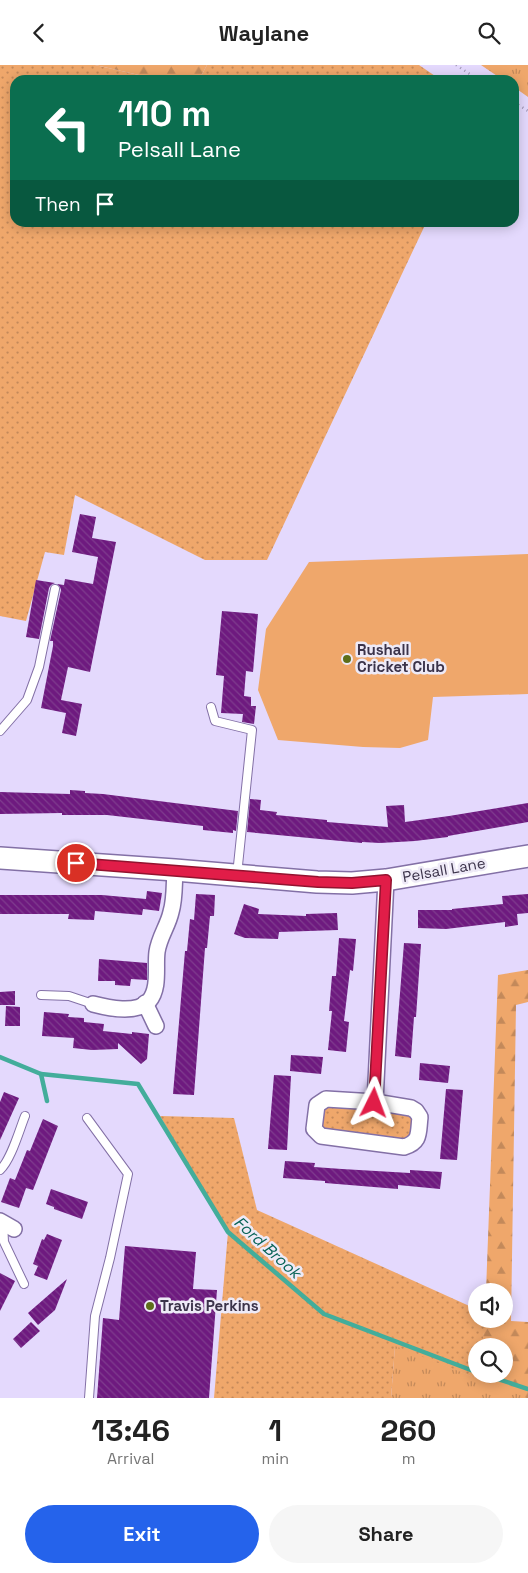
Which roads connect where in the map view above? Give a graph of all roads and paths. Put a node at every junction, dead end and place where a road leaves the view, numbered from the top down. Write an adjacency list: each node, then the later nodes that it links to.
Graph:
1 (456, 65): 2 (path)
2 (471, 75)
3 (55, 589): 5 (lane)
4 (211, 707): 9 (lane)
5 (0, 731)
6 (528, 856): 10 (main road, Pelsall Lane)
7 (0, 858): 8 (main road, Pelsall Lane)
8 (175, 870): 9 (main road, Pelsall Lane); 12 (street)
9 (237, 875): 10 (main road, Pelsall Lane)
10 (386, 880): 15 (street)
11 (41, 995): 13 (lane)
12 (145, 1003): 13 (street); 14 (street)
13 (93, 1004)
14 (156, 1026)
15 (374, 1103): 15 (street)
16 (25, 1116): 18 (lane)
17 (87, 1118): 21 (lane)
18 (0, 1170)
19 (6, 1224): 20 (lane)
20 (24, 1285)
21 (89, 1398)

